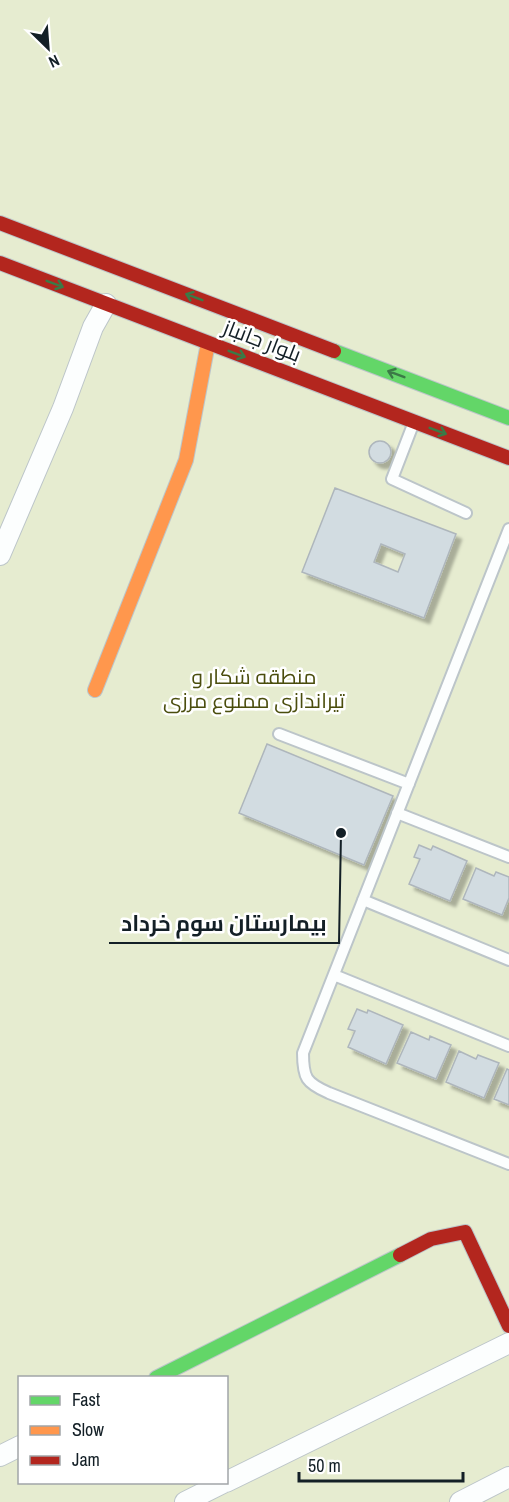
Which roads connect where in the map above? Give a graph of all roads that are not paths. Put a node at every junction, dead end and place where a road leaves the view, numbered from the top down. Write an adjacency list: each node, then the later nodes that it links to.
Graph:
1 (0, 223): 5 (main road, بلوار جانباز, one-way to 1)
2 (0, 263): 3 (main road, بلوار جانباز, one-way to 3)
3 (106, 304): 4 (main road, بلوار جانباز); 10 (street)
4 (208, 343): 6 (main road, بلوار جانباز, one-way to 6); 11 (main road)
5 (509, 418)
6 (414, 422): 7 (main road, بلوار جانباز, one-way to 7); 8 (lane)
7 (509, 458)
8 (466, 513)
9 (508, 532): 13 (lane)
10 (0, 555)
11 (95, 690)
12 (279, 734): 13 (lane)
13 (409, 784): 14 (lane)
14 (397, 813): 15 (lane); 16 (lane)
15 (509, 857)
16 (363, 900): 17 (lane); 18 (lane)
17 (509, 960)
18 (334, 975): 19 (lane); 20 (lane)
19 (509, 1046)
20 (509, 1164)
21 (509, 1326): 23 (main road)
22 (509, 1343): 27 (street)
23 (158, 1376)
24 (18, 1447): 25 (street)
25 (0, 1456)
26 (509, 1477): 30 (street)
27 (228, 1481)
28 (222, 1484): 29 (street)
29 (185, 1502)
30 (459, 1502)

